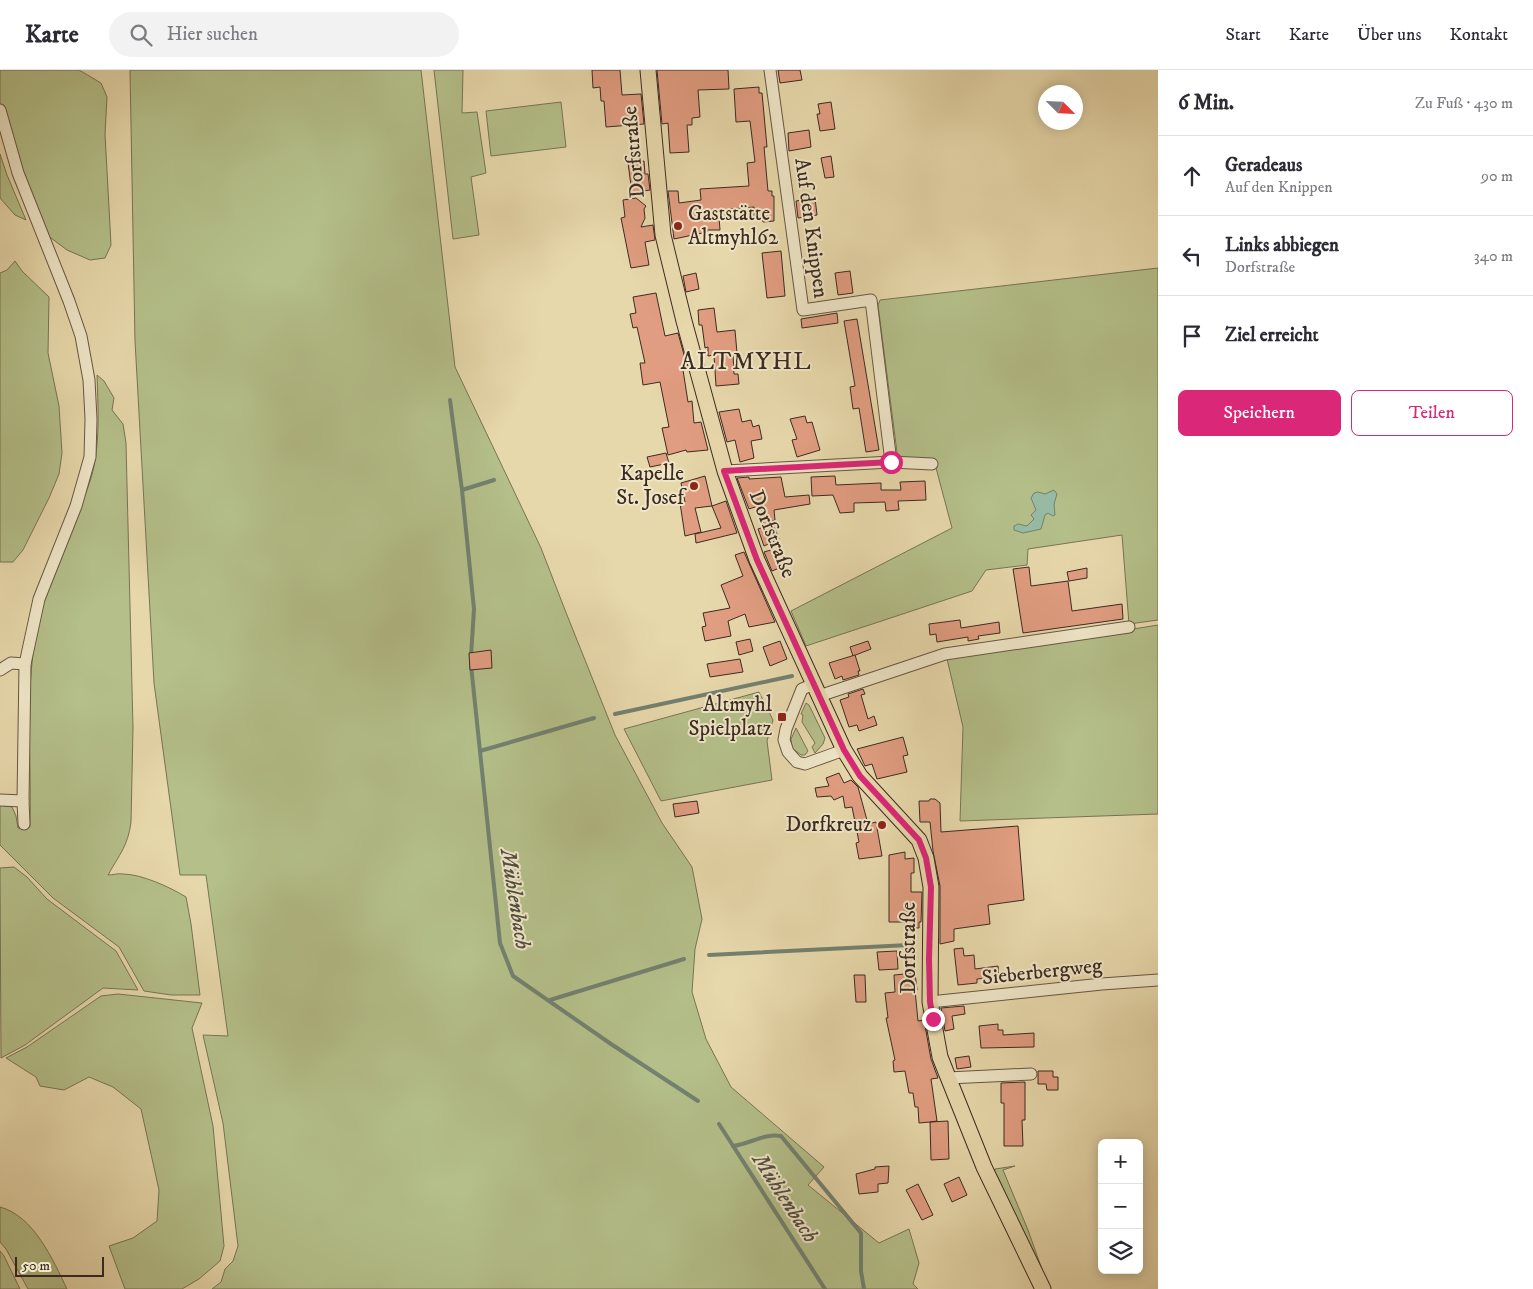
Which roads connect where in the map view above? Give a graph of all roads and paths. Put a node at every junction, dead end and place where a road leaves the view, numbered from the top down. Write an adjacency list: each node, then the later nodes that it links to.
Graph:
1 (648, 70): 6 (main road, Dorfstraße)
2 (770, 70): 4 (street, Auf den Knippen)
3 (0, 110): 8 (street)
4 (891, 462): 5 (street); 6 (street)
5 (932, 464)
6 (724, 471): 10 (main road, Dorfstraße)
7 (1130, 627): 10 (street)
8 (25, 664): 9 (street); 13 (street)
9 (0, 670)
10 (816, 690): 11 (main road, Dorfstraße); 11 (street)
11 (844, 750): 16 (main road, Dorfstraße)
12 (0, 800): 13 (street)
13 (23, 802): 14 (street)
14 (24, 824)
15 (1158, 980): 16 (street, Sieberbergweg)
16 (930, 1002): 18 (main road, Dorfstraße)
17 (1030, 1074): 18 (street)
18 (948, 1078): 19 (main road, Dorfstraße)
19 (1042, 1289)

